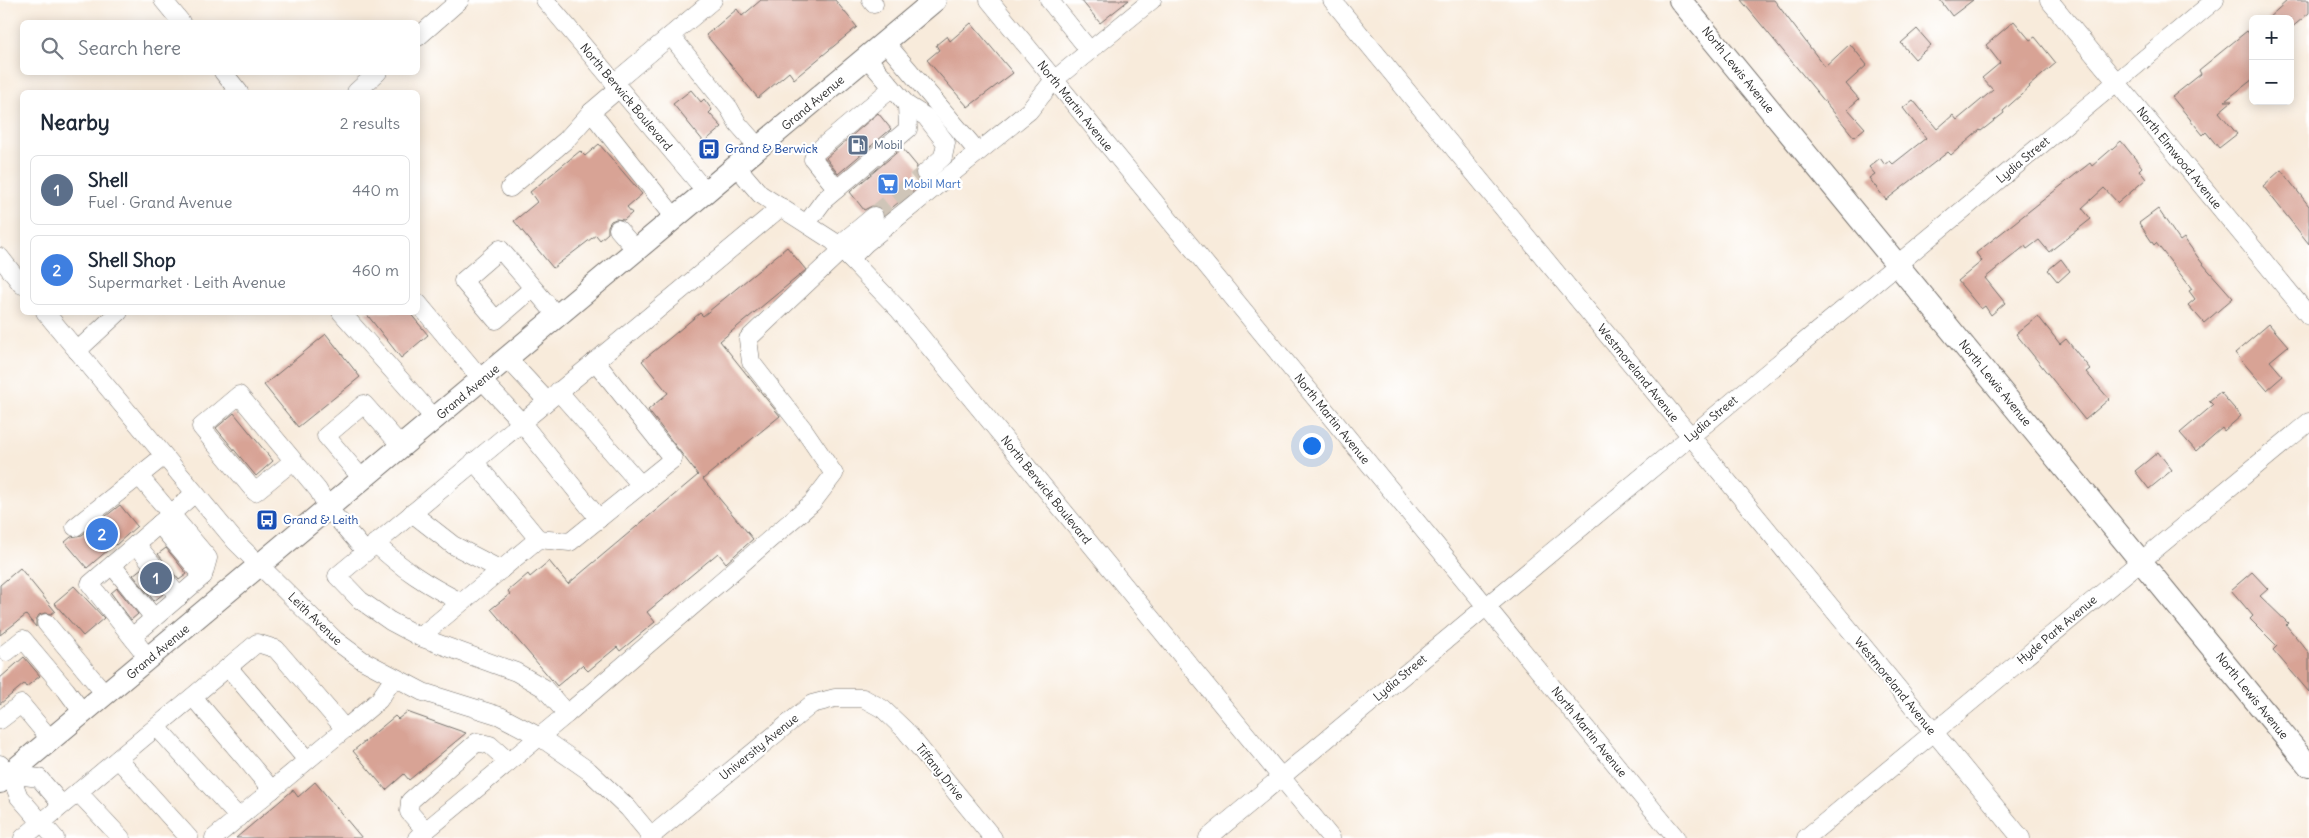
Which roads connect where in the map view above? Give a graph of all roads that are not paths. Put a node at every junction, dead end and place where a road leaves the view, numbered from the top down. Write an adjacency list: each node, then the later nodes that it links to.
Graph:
1 (163, 0): 13 (street)
2 (460, 0): 14 (street)
3 (545, 0): 23 (street, North Berwick Boulevard)
4 (714, 0): 15 (street)
5 (935, 0): 16 (main road, Grand Avenue)
6 (989, 0): 21 (street, North Martin Avenue)
7 (1049, 0): 17 (street)
8 (1152, 0): 17 (street)
9 (1332, 0): 61 (street, Westmoreland Avenue)
10 (1680, 0): 44 (main road, North Lewis Avenue)
11 (2049, 0): 22 (street, North Elmwood Avenue)
12 (2215, 0): 22 (street, Lydia Street)
13 (179, 20)
14 (420, 35)
15 (671, 36): 23 (street); 29 (street)
16 (886, 42): 18 (main road, Grand Avenue); 30 (street)
17 (1090, 51): 21 (street)
18 (867, 58): 24 (street); 29 (main road, Grand Avenue)
19 (225, 75): 25 (street)
20 (375, 75): 26 (street)
21 (1054, 80): 30 (street); 84 (street, North Martin Avenue)
22 (2116, 82): 44 (street, Lydia Street); 51 (street, North Elmwood Avenue)
23 (616, 86): 28 (street); 35 (street, North Berwick Boulevard)
24 (892, 88): 27 (street); 34 (street)
25 (237, 90)
26 (358, 90)
27 (907, 105): 32 (street); 34 (street)
28 (590, 112): 33 (street); 38 (street)
29 (759, 148): 31 (main road, Grand Avenue)
30 (978, 152): 42 (street)
31 (737, 167): 35 (main road, Grand Avenue); 36 (street, North Berwick Boulevard)
32 (925, 173)
33 (510, 188)
34 (836, 189): 39 (street)
35 (707, 193): 38 (main road, Grand Avenue)
36 (781, 207): 39 (street, North Berwick Boulevard); 55 (street)
37 (874, 216): 42 (street)
38 (676, 219): 41 (main road, Grand Avenue)
39 (807, 223): 42 (street, North Berwick Boulevard)
40 (618, 229): 41 (street)
41 (637, 251): 52 (main road, Grand Avenue)
42 (843, 252): 97 (street); 109 (street, North Berwick Boulevard)
43 (0, 258): 45 (street)
44 (1897, 264): 61 (street, Lydia Street); 78 (main road, North Lewis Avenue)
45 (20, 283)
46 (533, 288): 52 (street)
47 (420, 305): 56 (street)
48 (47, 315): 53 (street, Leith Avenue)
49 (115, 315): 53 (street)
50 (344, 315): 58 (street)
51 (2309, 316)
52 (558, 317): 54 (main road, Grand Avenue)
53 (77, 351): 63 (street, Leith Avenue)
54 (508, 359): 56 (main road, Grand Avenue); 57 (street)
55 (595, 361): 57 (street); 68 (street)
56 (482, 380): 58 (main road, Grand Avenue); 59 (street)
57 (552, 396): 59 (street); 68 (street)
58 (435, 419): 62 (main road, Grand Avenue)
59 (521, 422): 65 (street); 73 (street)
60 (2309, 422): 78 (street, Hyde Park Avenue)
61 (1690, 436): 84 (street, Lydia Street); 101 (street, Westmoreland Avenue)
62 (402, 448): 67 (main road, Grand Avenue); 67 (street)
63 (164, 456): 66 (street); 69 (street, Leith Avenue)
64 (293, 461): 64 (street); 70 (street)
65 (474, 461): 71 (street); 75 (street)
66 (139, 476): 72 (street); 74 (street)
67 (363, 480): 70 (main road, Grand Avenue)
68 (641, 485): 73 (street)
69 (195, 494): 72 (street); 80 (street, Leith Avenue)
70 (328, 508): 77 (street); 80 (main road, Grand Avenue)
71 (412, 513): 77 (street); 81 (street)
72 (165, 519): 76 (street); 82 (street)
73 (599, 519): 75 (street)
74 (75, 527)
75 (538, 539): 81 (street)
76 (136, 544): 79 (street); 82 (street)
77 (370, 547): 83 (street); 88 (street)
78 (2141, 561): 101 (street, Hyde Park Avenue); 107 (main road, North Lewis Avenue)
79 (112, 564): 85 (street); 87 (street)
80 (261, 566): 90 (main road, Grand Avenue); 92 (street, Leith Avenue)
81 (501, 570): 83 (street)
82 (179, 597): 85 (street)
83 (461, 602): 88 (street)
84 (1486, 607): 109 (street, Lydia Street); 125 (street, North Martin Avenue)
85 (154, 618): 87 (street)
86 (46, 623): 93 (street)
87 (132, 637): 90 (street)
88 (420, 637): 97 (street)
89 (6, 652): 96 (street)
90 (149, 659): 93 (main road, Grand Avenue)
91 (228, 668): 94 (street); 100 (street); 105 (street)
92 (394, 678): 100 (street); 102 (street, Leith Avenue)
93 (106, 695): 96 (main road, Grand Avenue)
94 (193, 697): 99 (street); 110 (street)
95 (883, 709): 116 (street, University Avenue); 122 (street, Tiffany Drive)
96 (83, 713): 103 (main road, Grand Avenue)
97 (567, 714): 102 (street)
98 (0, 720): 103 (street)
99 (156, 727): 104 (street); 113 (street)
100 (345, 729): 105 (street)
101 (1934, 732): 126 (street, Hyde Park Avenue); 127 (street, Westmoreland Avenue)
102 (540, 737): 106 (street); 116 (street, Leith Avenue)
103 (51, 740): 108 (main road, Grand Avenue)
104 (118, 759): 111 (street); 120 (street)
105 (307, 760): 110 (street)
106 (509, 762): 115 (street); 115 (street)
107 (2309, 766)
108 (3, 773): 112 (street); 114 (street)
109 (1281, 777): 123 (street, Lydia Street); 124 (street, North Berwick Boulevard)
110 (272, 790): 113 (street)
111 (78, 792): 112 (street); 119 (street)
112 (62, 805): 114 (street)
113 (238, 818): 121 (street)
114 (41, 822): 117 (street); 118 (street)
115 (422, 835)
116 (651, 837)
117 (23, 838)
118 (55, 838)
119 (121, 838)
120 (189, 838)
121 (214, 838)
122 (993, 838)
123 (1208, 838)
124 (1331, 838)
125 (1676, 838)
126 (1806, 838)
127 (2021, 838)

